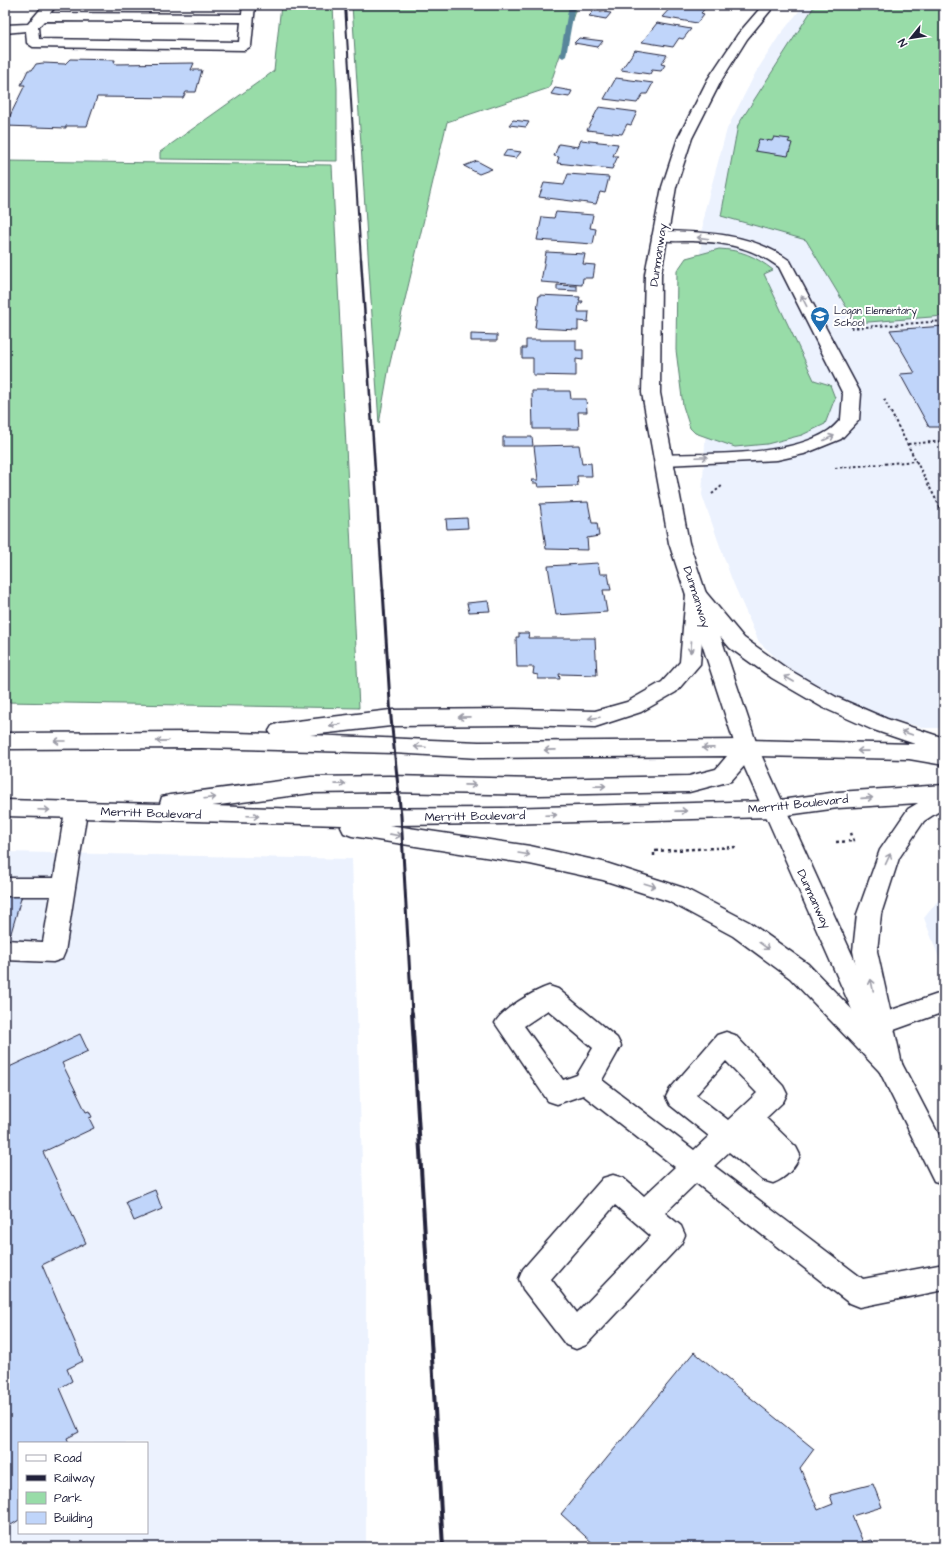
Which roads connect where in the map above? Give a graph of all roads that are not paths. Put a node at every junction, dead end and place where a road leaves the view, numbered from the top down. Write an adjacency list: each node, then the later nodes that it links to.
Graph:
1 (51, 5): 4 (main road)
2 (250, 5): 5 (main road)
3 (769, 5): 8 (main road, Dunmanway)
4 (42, 17): 5 (main road); 6 (main road)
5 (248, 18): 6 (main road)
6 (32, 28): 7 (main road)
7 (5, 29)
8 (660, 236): 9 (main road, Dunmanway); 9 (main road, one-way to 8)
9 (664, 460): 10 (main road, Dunmanway)
10 (696, 594): 11 (main road, one-way to 11); 13 (main road, one-way to 10); 14 (main road, Dunmanway)
11 (201, 740): 12 (main road, one-way to 12); 14 (main road, one-way to 11)
12 (5, 741)
13 (944, 746)
14 (747, 748): 15 (main road, one-way to 14); 19 (main road, Dunmanway); 21 (main road, one-way to 14)
15 (944, 757)
16 (944, 793): 19 (main road, Merritt Boulevard, one-way to 16)
17 (944, 797): 27 (main road, one-way to 17)
18 (5, 808): 20 (main road, Merritt Boulevard, one-way to 20)
19 (773, 809): 22 (main road, Merritt Boulevard, one-way to 19); 28 (main road, Dunmanway)
20 (76, 811): 21 (main road, Merritt Boulevard); 24 (main road)
21 (102, 811): 22 (main road, Merritt Boulevard, one-way to 22)
22 (302, 817): 28 (main road, one-way to 28)
23 (5, 887): 24 (main road)
24 (64, 887): 25 (main road)
25 (5, 950)
26 (944, 1002): 27 (main road)
27 (880, 1024): 28 (main road)
28 (889, 1064): 33 (main road, Dunmanway)
29 (586, 1082): 32 (main road)
30 (748, 1117): 31 (main road); 31 (main road); 31 (main road)
31 (728, 1136): 32 (main road)
32 (695, 1167): 34 (main road); 35 (main road)
33 (944, 1172)
34 (645, 1213): 34 (main road)
35 (944, 1277)

